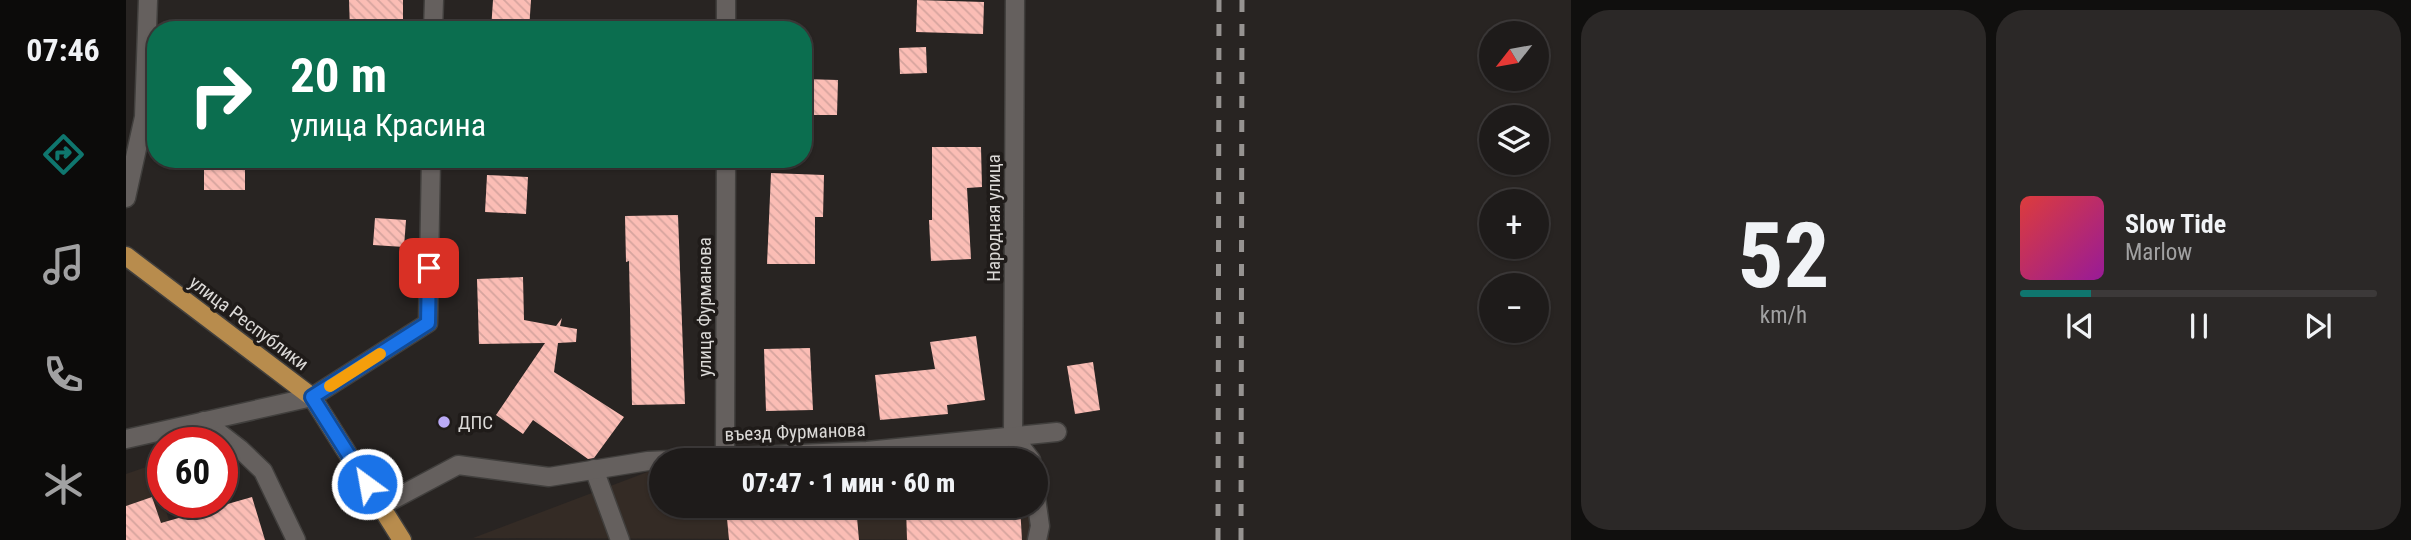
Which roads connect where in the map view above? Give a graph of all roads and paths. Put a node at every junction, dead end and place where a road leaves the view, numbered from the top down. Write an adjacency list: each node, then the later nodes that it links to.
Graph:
1 (148, 0): 5 (street)
2 (434, 0): 6 (street)
3 (726, 0): 7 (street)
4 (1014, 0): 16 (street, Народная улица)
5 (147, 21)
6 (433, 21)
7 (726, 21)
8 (147, 29): 11 (street)
9 (431, 168): 13 (street)
10 (726, 168): 18 (street, улица Фурманова)
11 (126, 198)
12 (126, 256): 13 (main road, улица Республики)
13 (312, 397): 14 (street); 23 (main road, улица Республики)
14 (204, 421): 17 (street); 25 (street)
15 (1056, 432): 16 (street, въезд Фурманова)
16 (1013, 436): 19 (street, въезд Фурманова); 20 (street)
17 (126, 439)
18 (725, 448)
19 (896, 448)
20 (1022, 448)
21 (649, 461): 22 (street, въезд Фурманова)
22 (594, 469): 23 (street, въезд Фурманова); 27 (street)
23 (381, 506): 26 (main road, улица Республики)
24 (1039, 518): 28 (street)
25 (296, 540)
26 (402, 540)
27 (620, 540)
28 (1037, 540)

